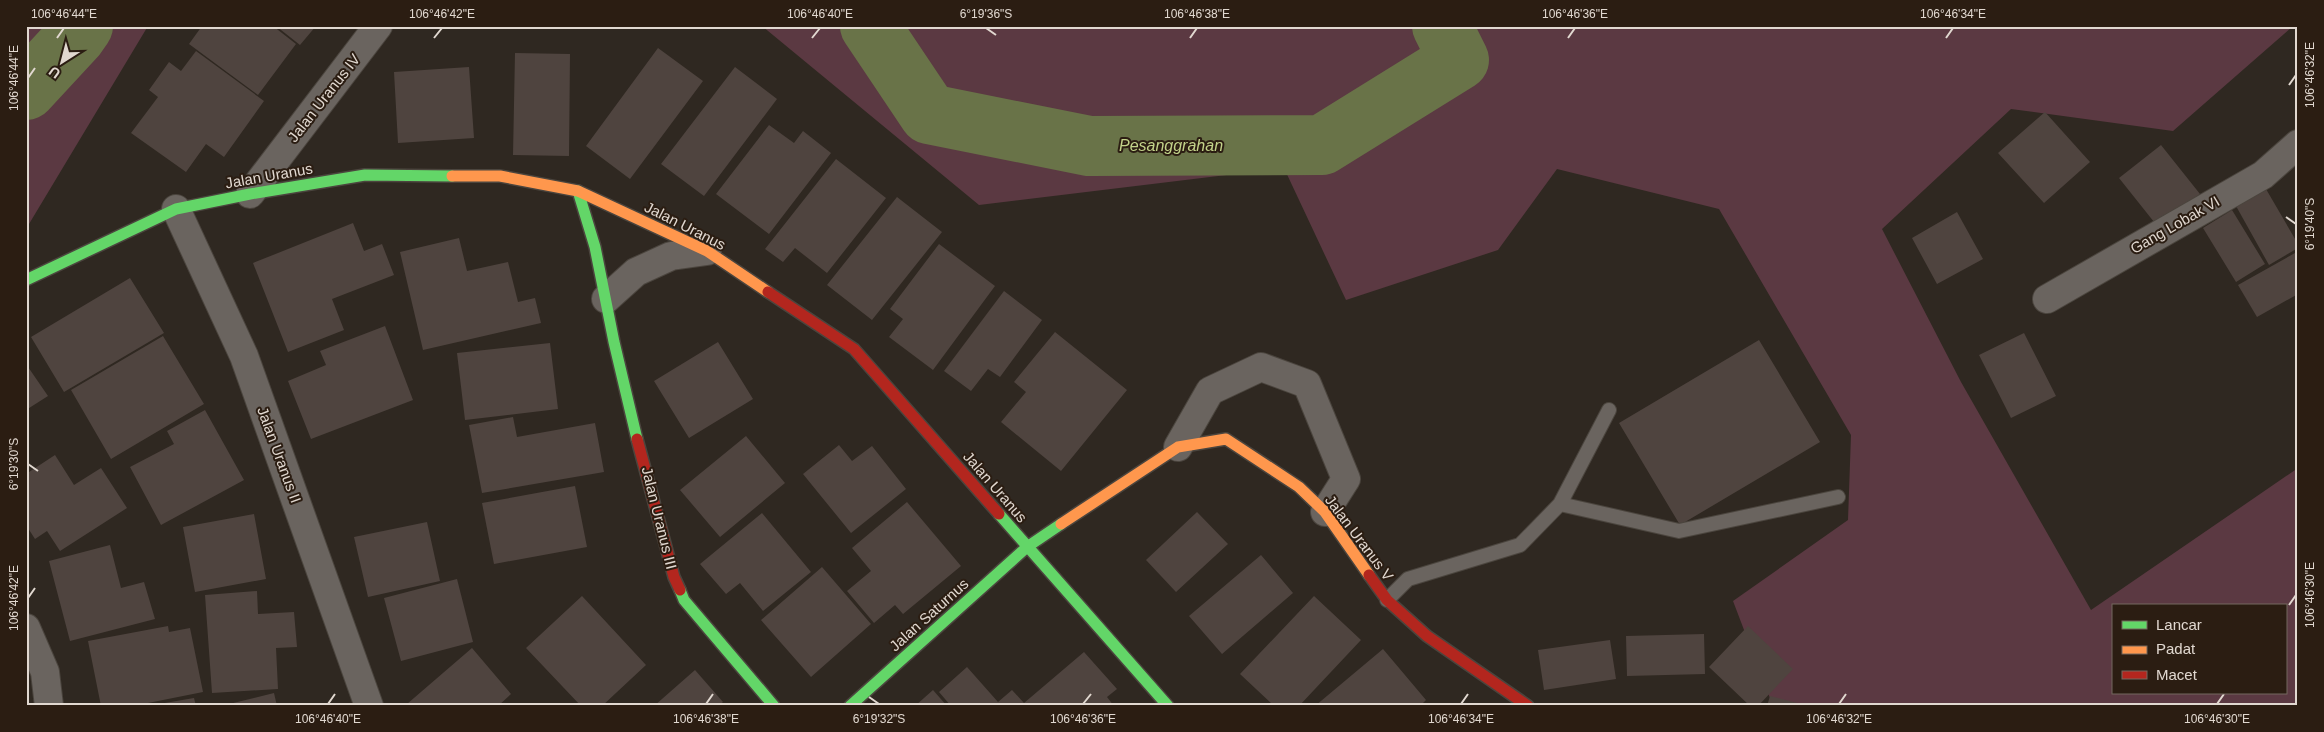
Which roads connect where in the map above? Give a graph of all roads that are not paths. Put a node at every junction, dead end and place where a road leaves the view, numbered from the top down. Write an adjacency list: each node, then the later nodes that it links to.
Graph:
1 (378, 26): 4 (street, Jalan Uranus IV)
2 (2298, 144): 8 (street, Gang Lobak VI)
3 (578, 191): 4 (street, Jalan Uranus); 6 (street, Jalan Uranus); 9 (street, Jalan Uranus III)
4 (250, 194): 5 (street, Jalan Uranus)
5 (176, 209): 7 (street, Jalan Uranus); 19 (street, Jalan Uranus II)
6 (707, 251): 9 (street); 15 (street, Jalan Uranus)
7 (26, 280)
8 (2047, 298)
9 (606, 299): 20 (street, Jalan Uranus III)
10 (1609, 410): 13 (lane)
11 (1178, 447): 14 (street, Jalan Uranus V); 14 (street); 15 (street, Jalan Uranus V)
12 (1838, 497): 13 (lane)
13 (1560, 504): 16 (lane)
14 (1325, 512): 16 (street, Jalan Uranus V)
15 (1027, 547): 21 (street, Jalan Saturnus); 22 (street, Jalan Uranus)
16 (1387, 600): 23 (street, Jalan Uranus V)
17 (26, 628): 18 (street)
18 (49, 706)
19 (369, 706)
20 (774, 706)
21 (850, 706)
22 (1168, 706)
23 (1528, 706)

